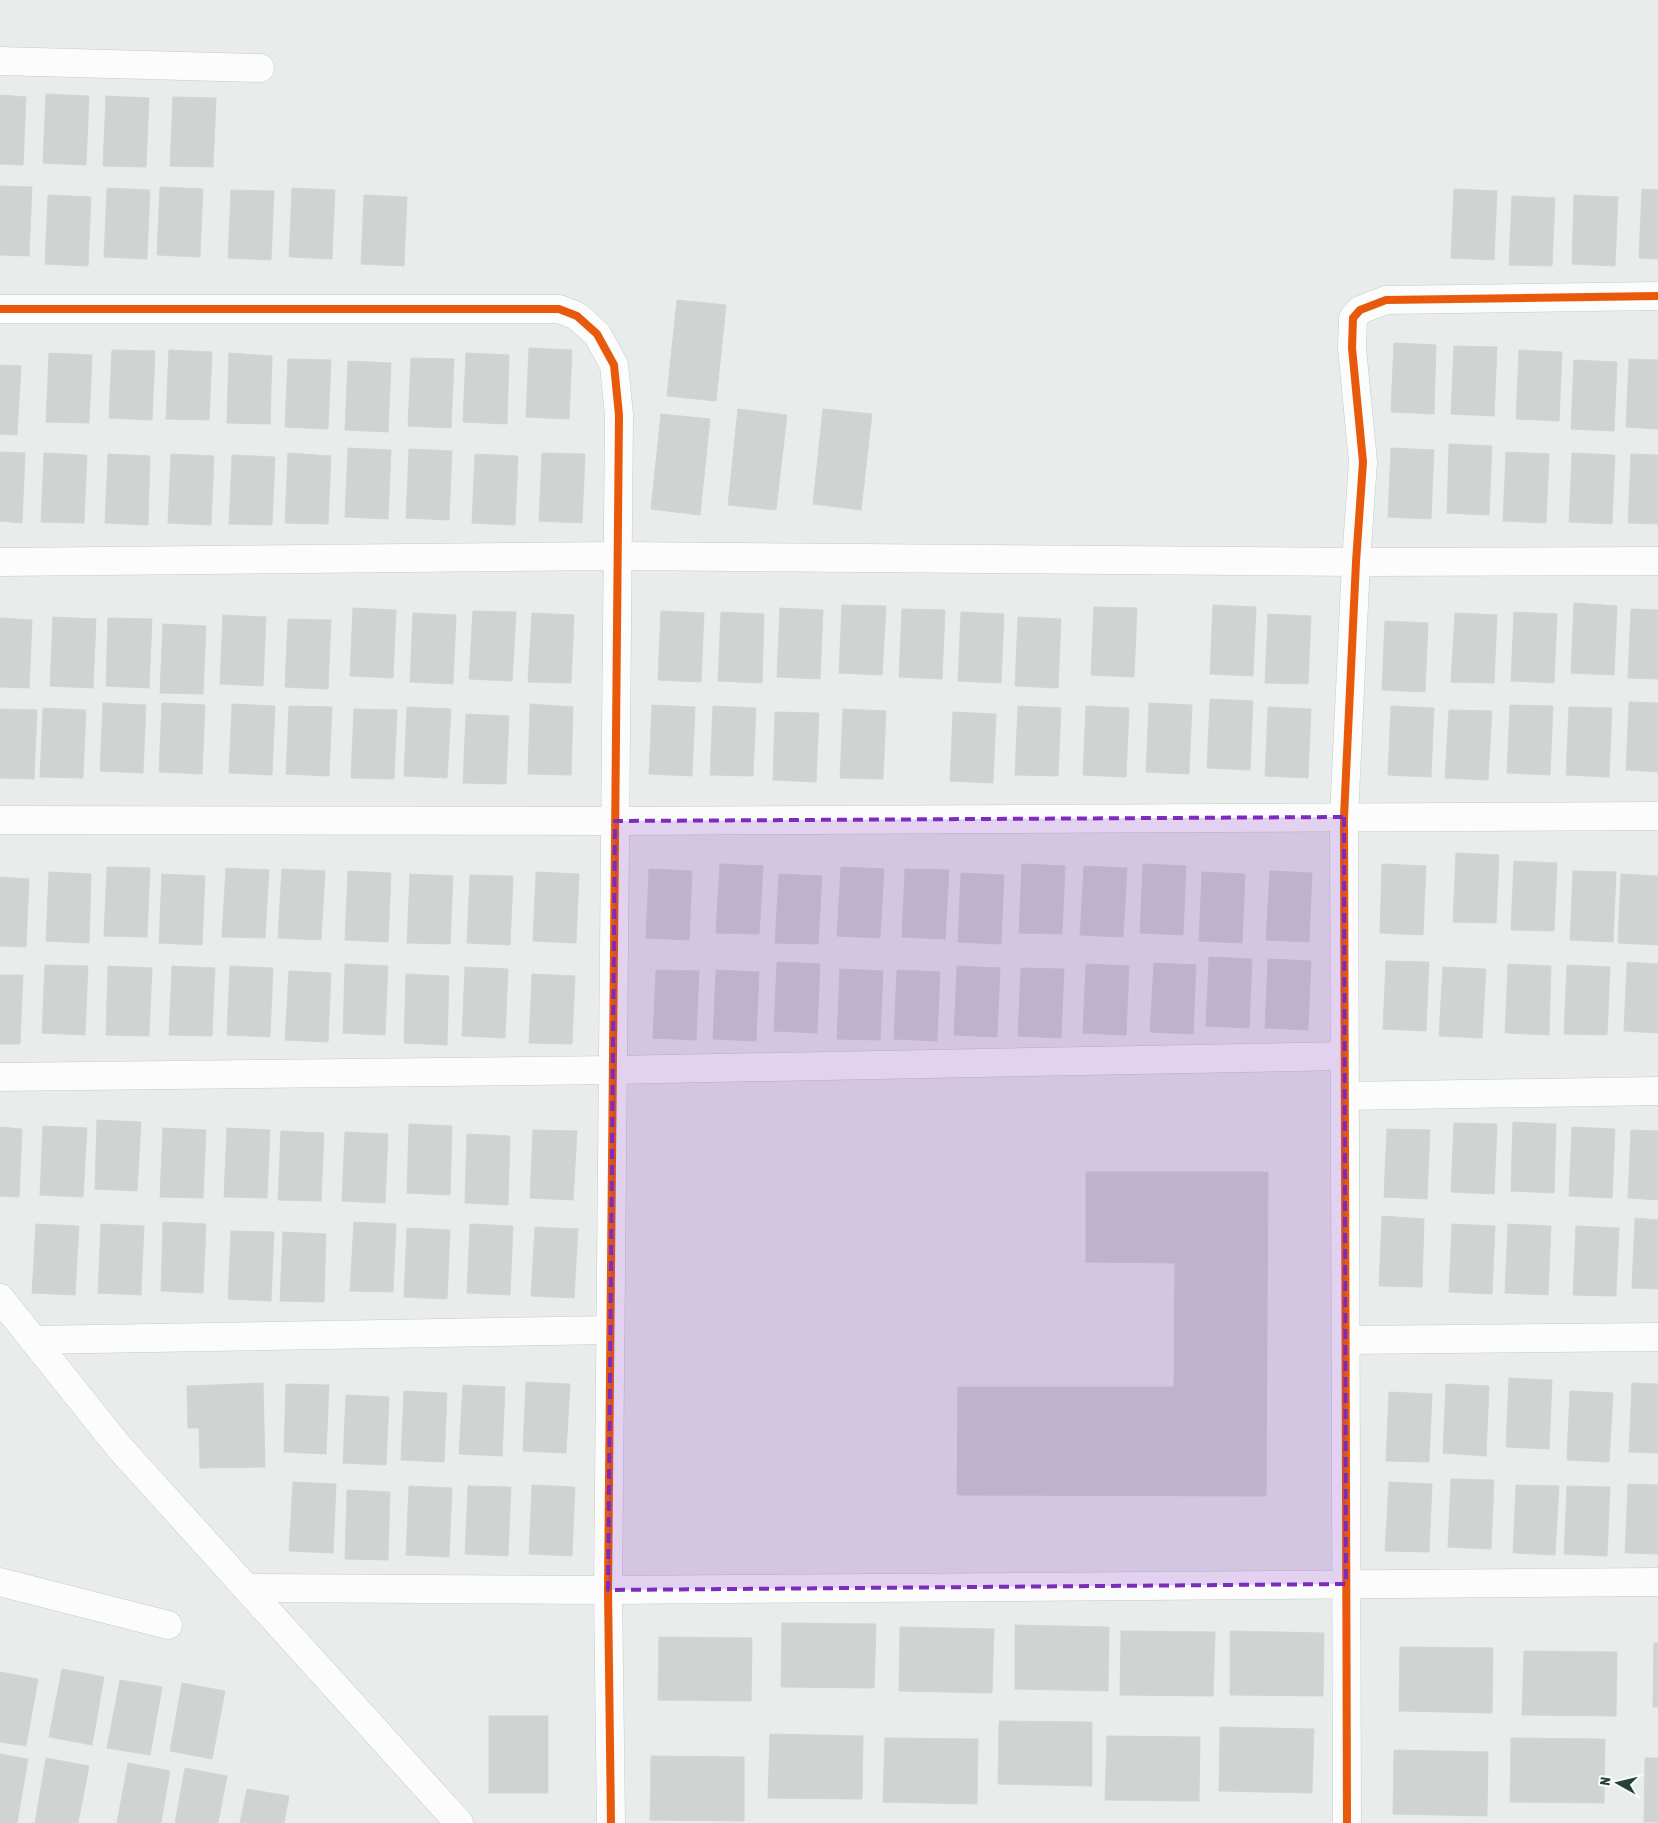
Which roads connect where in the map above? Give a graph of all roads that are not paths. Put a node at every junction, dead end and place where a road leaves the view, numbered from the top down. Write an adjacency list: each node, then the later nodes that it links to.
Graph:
1 (0, 61): 2 (street)
2 (260, 68)
3 (1658, 296): 8 (street)
4 (0, 309): 5 (street)
5 (618, 556): 7 (street); 8 (street); 12 (street)
6 (1658, 561): 8 (street)
7 (0, 562)
8 (1356, 562): 10 (street)
9 (1658, 816): 10 (street)
10 (1344, 817): 12 (street); 13 (street)
11 (0, 820): 12 (street)
12 (615, 821): 14 (street)
13 (1345, 1056): 14 (street); 17 (street)
14 (613, 1070): 15 (street); 19 (street)
15 (0, 1077)
16 (1658, 1091): 17 (street)
17 (1344, 1096): 22 (street)
18 (0, 1298): 21 (street)
19 (610, 1330): 21 (street); 27 (street)
20 (1658, 1338): 22 (street)
21 (33, 1340): 26 (street)
22 (1346, 1340): 25 (street)
23 (0, 1582): 28 (street)
24 (1658, 1582): 25 (street)
25 (1346, 1584): 27 (street); 31 (street)
26 (246, 1588): 27 (street); 29 (street)
27 (608, 1590): 30 (street)
28 (168, 1624)
29 (459, 1823)
30 (611, 1823)
31 (1347, 1823)

